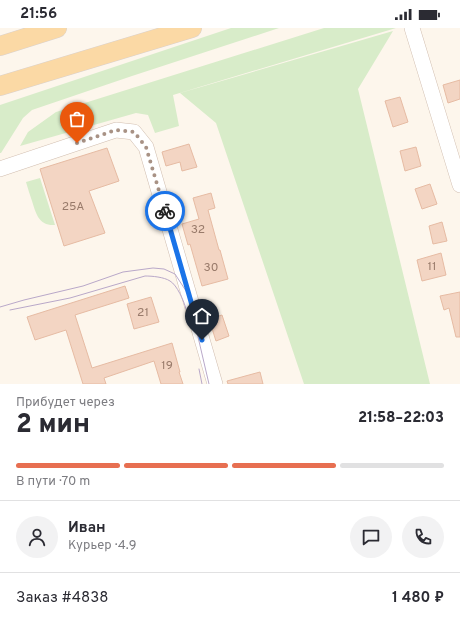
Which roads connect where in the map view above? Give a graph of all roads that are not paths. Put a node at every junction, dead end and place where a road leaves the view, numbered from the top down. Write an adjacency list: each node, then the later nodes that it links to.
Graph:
1 (57, 28): 4 (main road)
2 (192, 28): 5 (main road)
3 (412, 28): 7 (street)
4 (0, 46)
5 (0, 86)
6 (0, 169): 8 (street)
7 (460, 185)
8 (215, 384)

